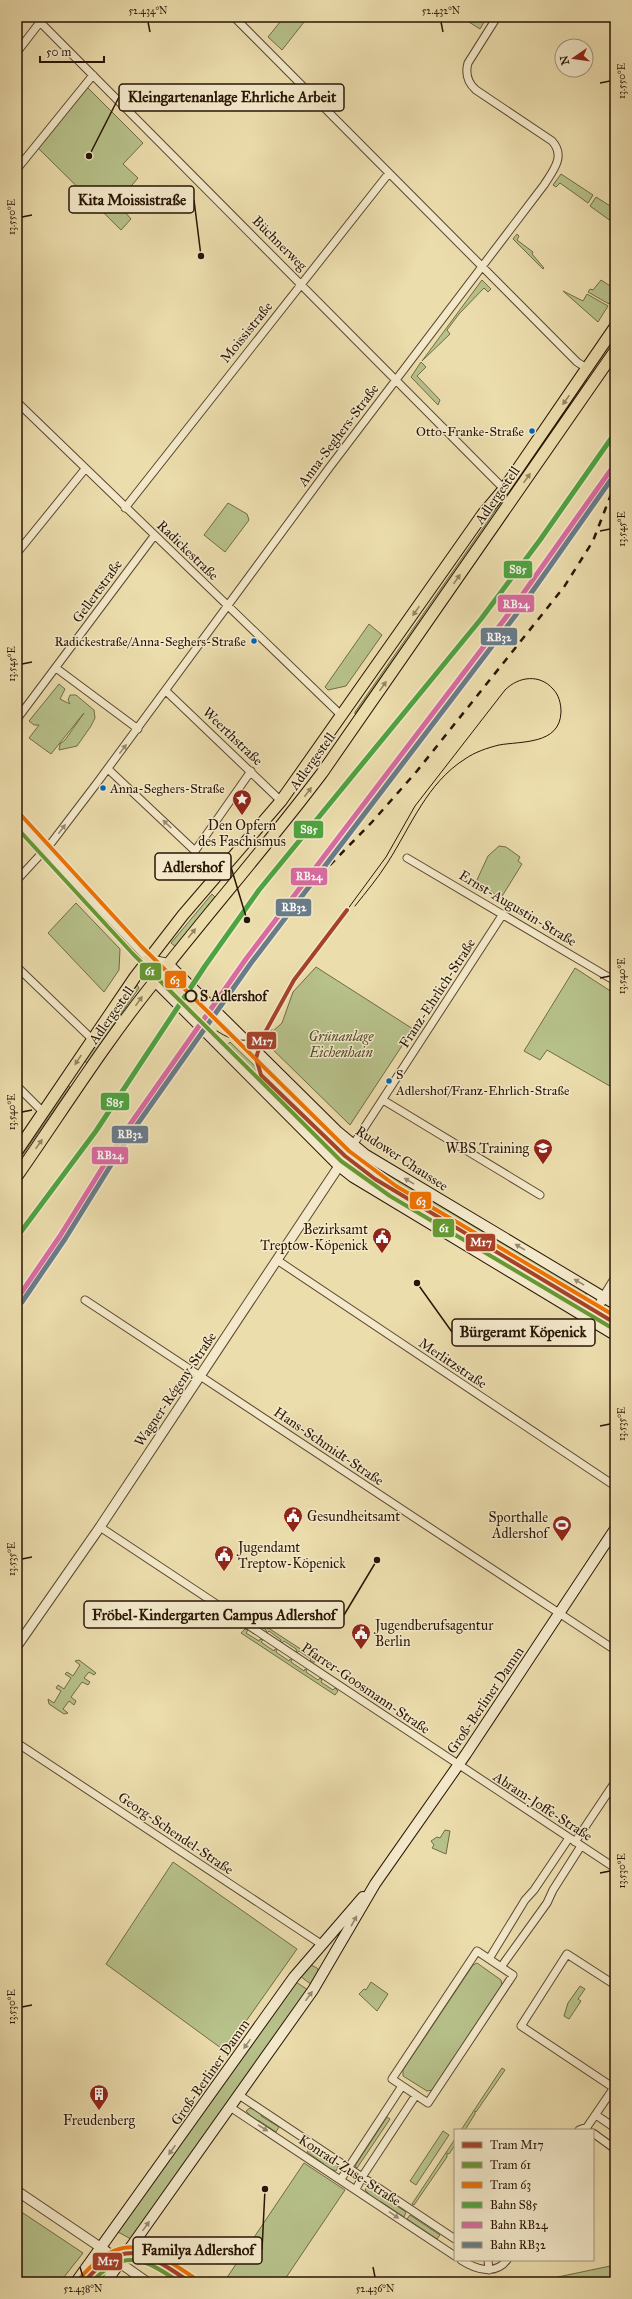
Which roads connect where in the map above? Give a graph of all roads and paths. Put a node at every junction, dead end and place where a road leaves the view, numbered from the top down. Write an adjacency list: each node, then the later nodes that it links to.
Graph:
1 (234, 17): 7 (street)
2 (497, 17): 8 (street, Anna-Seghers-Straße)
3 (40, 19): 4 (street); 5 (street, Büchnerweg)
4 (17, 52)
5 (93, 75): 6 (street); 9 (street, Büchnerweg)
6 (17, 169)
7 (389, 173): 8 (street); 9 (street, Moissistraße)
8 (481, 266): 12 (street); 14 (street, Anna-Seghers-Straße)
9 (302, 284): 14 (street, Büchnerweg); 18 (street, Moissistraße)
10 (615, 327): 12 (main road, Adlergestell)
11 (615, 351): 13 (main road, Adlergestell)
12 (588, 369): 13 (main road); 17 (main road, Adlergestell, one-way to 17)
13 (599, 375): 36 (main road, Adlergestell, one-way to 13)
14 (396, 380): 17 (street, Büchnerweg); 21 (street, Anna-Seghers-Straße)
15 (17, 402): 16 (street, Radickestraße)
16 (85, 469): 18 (street, Radickestraße); 20 (street)
17 (504, 489): 24 (main road, Adlergestell, one-way to 24)
18 (125, 508): 19 (street, Radickestraße)
19 (154, 536): 21 (street, Radickestraße); 22 (street, Gellertstraße)
20 (17, 553)
21 (228, 607): 23 (street, Anna-Seghers-Straße); 24 (street, Radickestraße)
22 (56, 668): 25 (street, Gellertstraße); 26 (street)
23 (166, 691): 26 (street, Anna-Seghers-Straße); 28 (street, Weerthstraße)
24 (342, 716): 29 (main road, Adlergestell)
25 (17, 719)
26 (138, 729): 27 (street, Anna-Seghers-Straße, one-way to 26)
27 (108, 769): 28 (street, one-way to 27); 31 (street, Anna-Seghers-Straße, one-way to 27)
28 (250, 771): 29 (street, Weerthstraße)
29 (281, 800): 35 (main road, Adlergestell)
30 (17, 819): 31 (street)
31 (46, 850): 33 (street, Anna-Seghers-Straße); 35 (street)
32 (407, 858): 34 (street, Ernst-Augustin-Straße)
33 (17, 880)
34 (503, 914): 39 (street, Ernst-Augustin-Straße); 42 (street, Franz-Ehrlich-Straße)
35 (150, 960): 36 (main road); 38 (main road); 40 (main road, Adlergestell)
36 (168, 964): 38 (main road, Adlergestell); 44 (main road, Rudower Chaussee)
37 (17, 967): 40 (street)
38 (155, 981): 46 (main road); 47 (main road, Adlergestell, one-way to 38)
39 (615, 981)
40 (92, 1039): 43 (main road, Adlergestell, one-way to 43)
41 (17, 1086): 43 (street)
42 (383, 1100): 44 (street, Franz-Ehrlich-Straße); 48 (street)
43 (44, 1113): 45 (main road, Adlergestell)
44 (353, 1145): 46 (street, Wagner-Régeny-Straße); 51 (main road, Rudower Chaussee, one-way to 44)
45 (17, 1151)
46 (338, 1166): 49 (street, Wagner-Régeny-Straße); 54 (main road)
47 (17, 1176)
48 (540, 1195)
49 (277, 1260): 56 (street, Wagner-Régeny-Straße); 57 (street, Merlitzstraße)
50 (615, 1279): 51 (street)
51 (604, 1297): 53 (main road, Rudower Chaussee); 54 (street)
52 (85, 1300): 56 (street, Hans-Schmidt-Straße)
53 (615, 1304)
54 (590, 1320): 55 (main road)
55 (615, 1335)
56 (200, 1376): 58 (street, Wagner-Régeny-Straße); 60 (street, Hans-Schmidt-Straße)
57 (615, 1486)
58 (100, 1527): 61 (street, Wagner-Régeny-Straße); 64 (street, Pfarrer-Goosmann-Straße)
59 (615, 1529): 60 (main road, Groß-Berliner Damm)
60 (559, 1613): 62 (street, Hans-Schmidt-Straße); 64 (main road, Groß-Berliner Damm)
61 (17, 1646)
62 (615, 1650)
63 (17, 1743): 69 (street, Georg-Schendel-Straße)
64 (458, 1765): 66 (street, Abram-Joffe-Straße); 68 (main road, Groß-Berliner Damm)
65 (615, 1782): 66 (street)
66 (575, 1842): 67 (street, Abram-Joffe-Straße); 71 (street); 72 (street)
67 (615, 1868)
68 (375, 1884): 69 (main road, Groß-Berliner Damm); 70 (main road, Groß-Berliner Damm, one-way to 68)
69 (321, 1944): 70 (main road); 90 (main road, Groß-Berliner Damm, one-way to 90)
70 (335, 1956): 76 (main road, Groß-Berliner Damm, one-way to 70)
71 (489, 1959): 72 (street); 74 (street)
72 (501, 1967): 77 (street)
73 (615, 1985): 75 (street)
74 (402, 2086): 77 (street); 84 (street)
75 (614, 2087): 79 (street)
76 (239, 2095): 78 (main road, Groß-Berliner Damm); 84 (street, Konrad-Zuse-Straße)
77 (416, 2095): 85 (street)
78 (230, 2107): 86 (street, Konrad-Zuse-Straße, one-way to 86); 95 (main road, Groß-Berliner Damm, one-way to 78)
79 (596, 2115): 80 (street); 81 (street)
80 (615, 2128)
81 (588, 2129)
82 (594, 2134): 83 (street)
83 (615, 2149)
84 (349, 2167): 85 (street, Konrad-Zuse-Straße); 86 (street)
85 (363, 2176): 87 (street); 89 (street, Konrad-Zuse-Straße)
86 (341, 2180): 87 (street, Konrad-Zuse-Straße)
87 (356, 2189): 91 (street, Konrad-Zuse-Straße, one-way to 91)
88 (17, 2191): 90 (street)
89 (454, 2238)
90 (100, 2247): 95 (main road); 97 (main road, Groß-Berliner Damm)
91 (454, 2255)
92 (463, 2261): 96 (street)
93 (488, 2261): 96 (street)
94 (507, 2261): 96 (street)
95 (120, 2263): 98 (main road, Groß-Berliner Damm); 99 (street)
96 (489, 2270)
97 (76, 2282)
98 (106, 2282)
99 (147, 2282)

